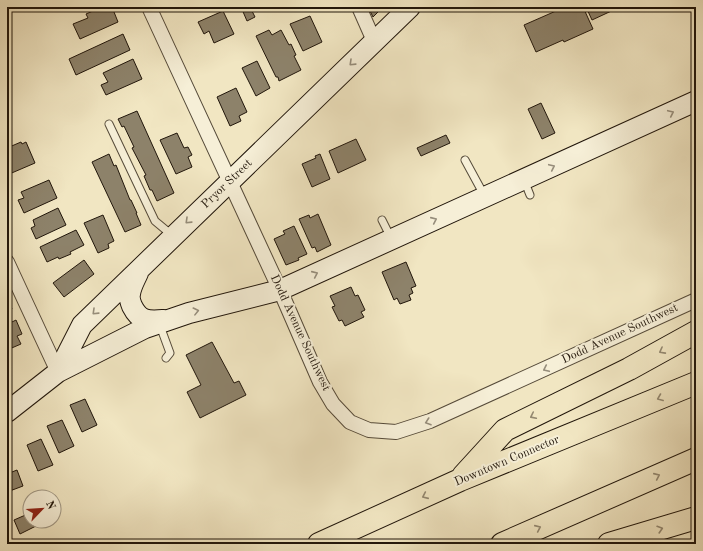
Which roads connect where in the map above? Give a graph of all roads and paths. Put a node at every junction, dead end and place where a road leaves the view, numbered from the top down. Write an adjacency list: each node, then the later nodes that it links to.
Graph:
1 (149, 7): 8 (street, Dodd Avenue Southwest)
2 (359, 7): 4 (street)
3 (410, 7): 4 (main road, Pryor Street)
4 (374, 41): 8 (main road, Pryor Street, one-way to 8)
5 (696, 101): 9 (main road, one-way to 5)
6 (109, 124): 11 (lane)
7 (466, 160): 9 (lane)
8 (230, 181): 11 (main road, Pryor Street, one-way to 11); 15 (street, Dodd Avenue Southwest)
9 (486, 197): 12 (main road, one-way to 9)
10 (382, 220): 12 (lane)
11 (173, 236): 13 (main road, Pryor Street)
12 (392, 240): 15 (main road, one-way to 12)
13 (141, 267): 17 (main road); 20 (main road, Pryor Street, one-way to 20)
14 (9, 271): 20 (street)
15 (280, 290): 16 (street, Dodd Avenue Southwest, one-way to 15); 17 (main road, one-way to 15)
16 (696, 300)
17 (164, 322): 19 (lane); 20 (main road)
18 (696, 332): 24 (highway, one-way to 24)
19 (166, 358)
20 (58, 372): 22 (main road)
21 (696, 383): 24 (highway, Downtown Connector, one-way to 24)
22 (7, 412)
23 (696, 459): 27 (highway, one-way to 23)
24 (460, 480): 26 (highway, Downtown Connector, one-way to 26)
25 (696, 518): 28 (highway, one-way to 25)
26 (319, 544)
27 (502, 544)
28 (609, 544)

